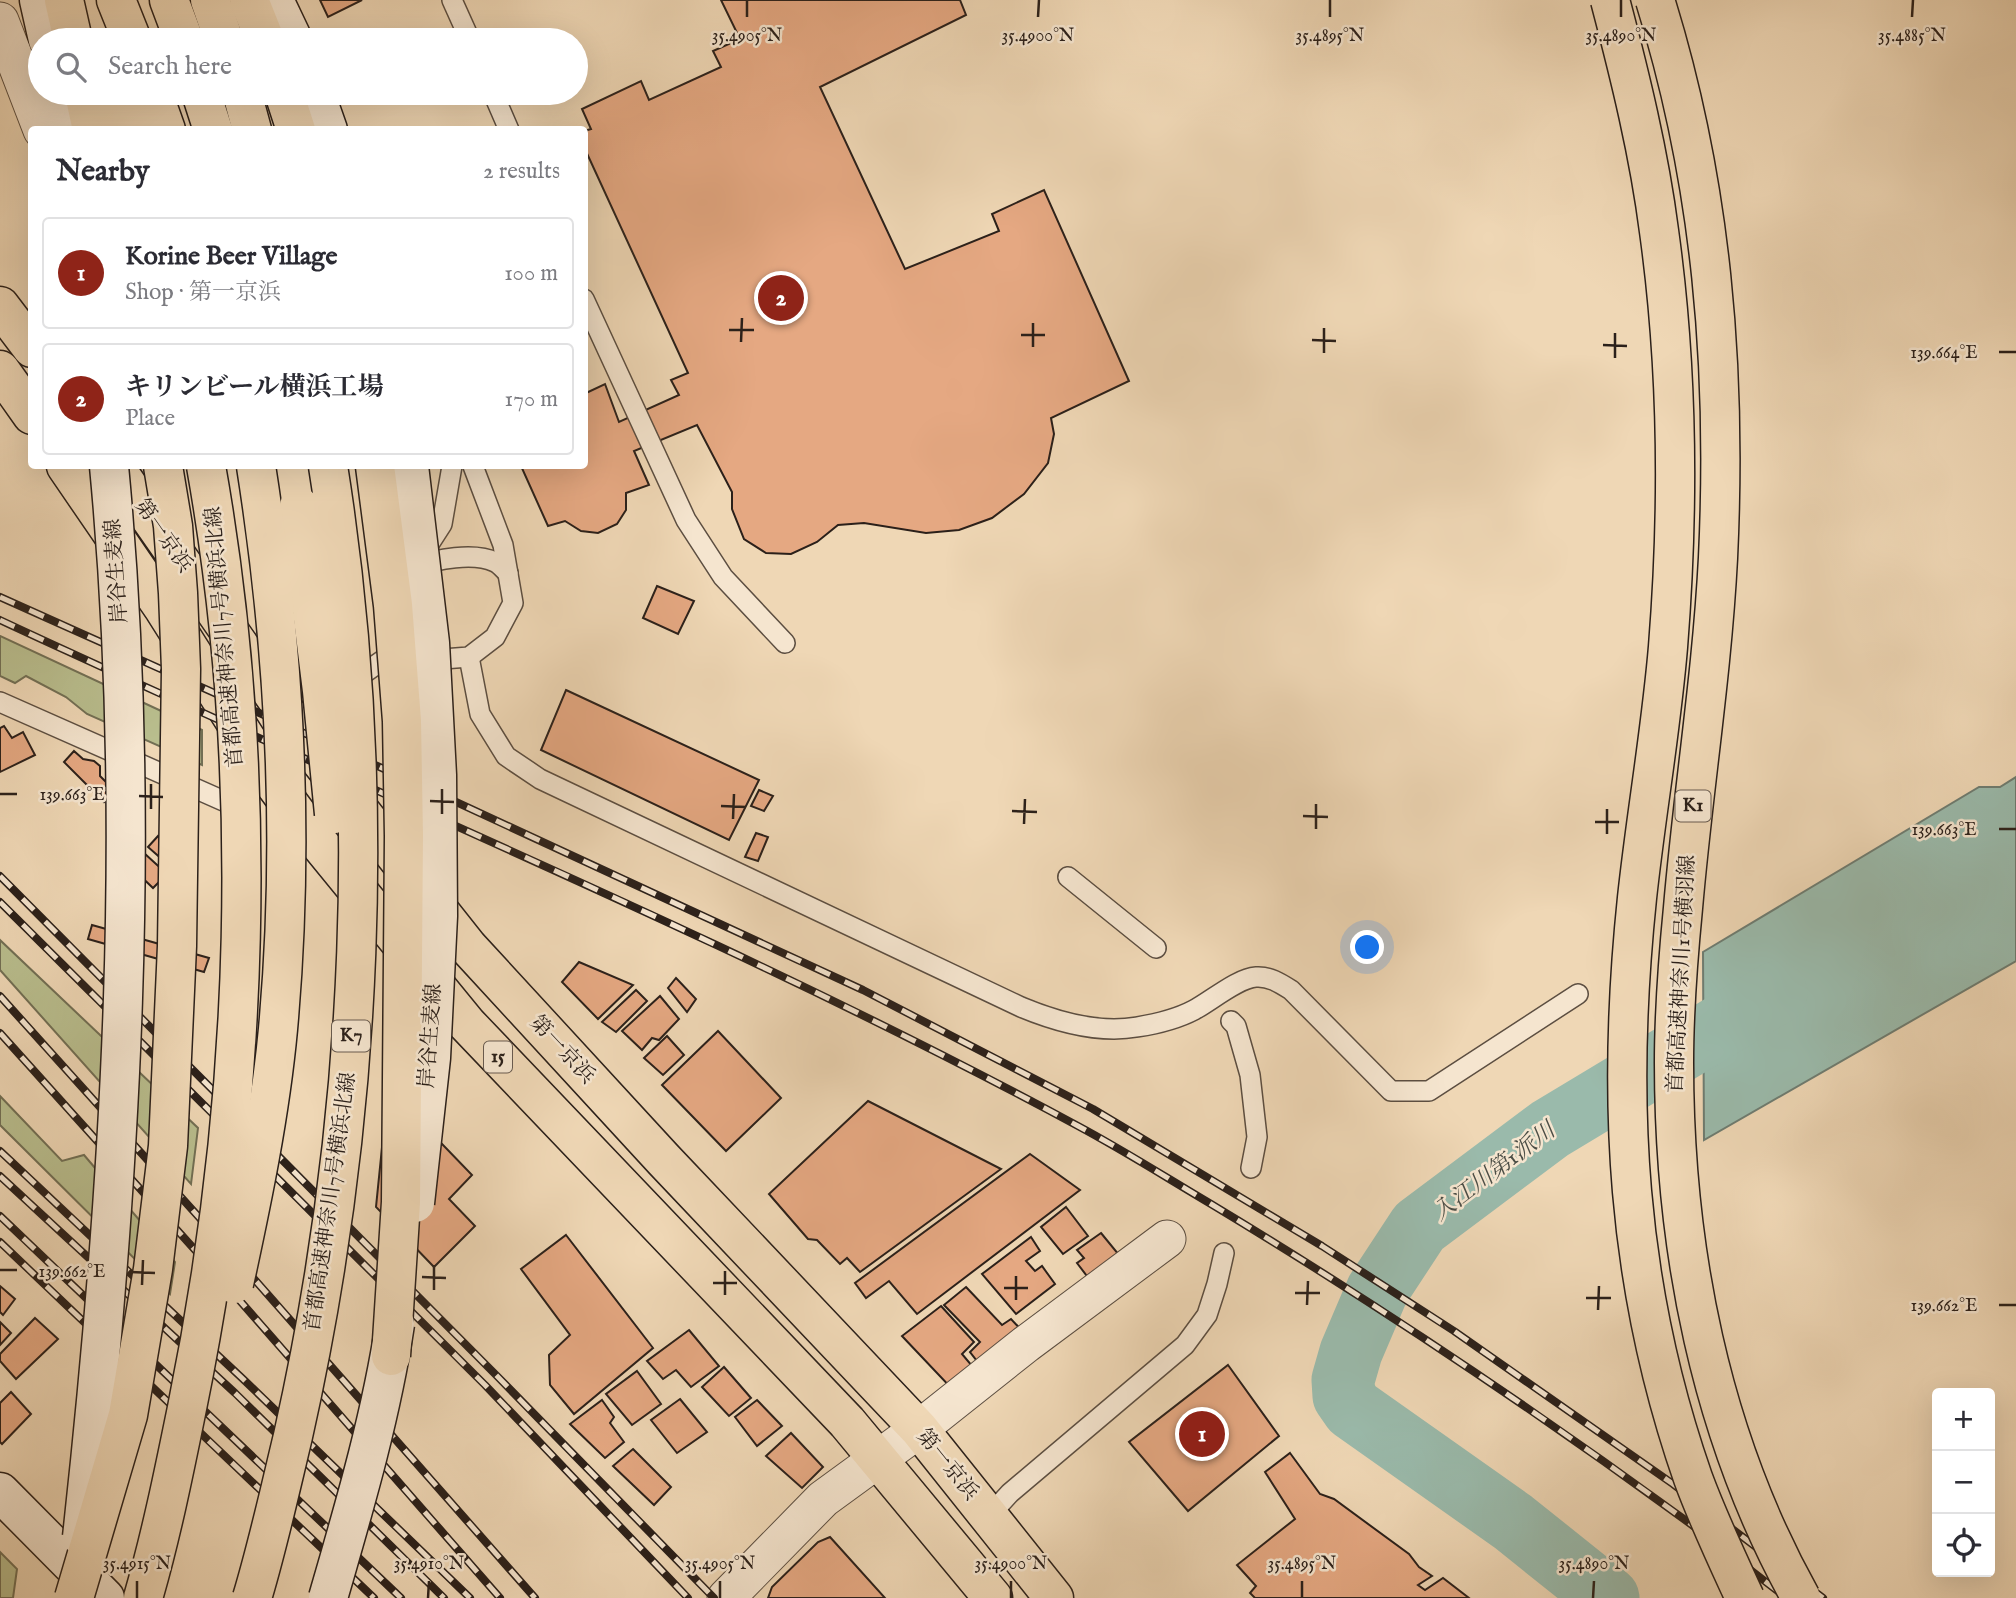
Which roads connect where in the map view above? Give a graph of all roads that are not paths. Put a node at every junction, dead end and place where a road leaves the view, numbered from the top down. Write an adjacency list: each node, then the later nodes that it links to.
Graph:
1 (39, 0): 12 (street)
2 (64, 0): 13 (highway)
3 (92, 0): 14 (highway)
4 (116, 0): 15 (highway)
5 (169, 0): 16 (highway)
6 (210, 0): 17 (highway)
7 (249, 0): 18 (highway)
8 (274, 0): 19 (street)
9 (452, 0): 20 (lane)
10 (1610, 0): 90 (highway, K1, bridge)
11 (1655, 0): 91 (highway, 首都高速神奈川1号横羽線 / K1, bridge)
12 (45, 28)
13 (70, 28)
14 (100, 28)
15 (127, 28)
16 (180, 28)
17 (220, 28)
18 (260, 28)
19 (287, 28)
20 (465, 28)
21 (4, 43): 22 (street)
22 (28, 98)
23 (31, 105): 33 (street)
24 (61, 105): 34 (street)
25 (87, 105): 35 (highway)
26 (123, 105): 36 (highway)
27 (157, 105): 37 (highway)
28 (205, 105): 38 (highway)
29 (245, 105): 39 (highway)
30 (288, 105): 40 (highway)
31 (319, 105): 41 (street)
32 (498, 105): 42 (lane)
33 (40, 126)
34 (65, 126)
35 (91, 126)
36 (129, 126)
37 (165, 126)
38 (212, 126)
39 (251, 126)
40 (295, 126)
41 (327, 126)
42 (507, 126)
43 (0, 306): 45 (highway)
44 (588, 308): 63 (lane)
45 (28, 343)
46 (12, 367): 47 (highway)
47 (28, 405)
48 (68, 469): 67 (highway, 第一京浜 / 15)
49 (111, 469): 82 (street, 岸谷生麦線, bridge)
50 (113, 469): 66 (highway, 第一京浜 / 15)
51 (163, 469): 82 (highway, bridge)
52 (206, 469): 81 (highway, 首都高速神奈川7号横浜北線, bridge)
53 (256, 469): 81 (highway, bridge)
54 (292, 469): 75 (highway, bridge)
55 (328, 469): 75 (highway, 首都高速神奈川7号横浜北線 / K7, bridge)
56 (375, 469): 76 (highway, bridge)
57 (409, 469): 76 (street, 岸谷生麦線, bridge)
58 (451, 469): 60 (lane)
59 (474, 469): 61 (lane)
60 (414, 567): 61 (lane); 62 (lane)
61 (508, 573): 64 (lane)
62 (413, 640): 64 (lane); 66 (lane)
63 (785, 643)
64 (469, 657): 70 (lane)
65 (0, 702): 67 (lane)
66 (293, 723): 77 (highway, 第一京浜 / 15)
67 (276, 786): 78 (highway, 第一京浜 / 15)
68 (1068, 877): 69 (lane)
69 (1156, 948)
70 (1578, 994)
71 (1231, 1021): 72 (lane)
72 (1251, 1168)
73 (1167, 1239): 77 (street)
74 (1224, 1253): 80 (lane)
75 (324, 1281): 85 (highway, 首都高速神奈川7号横浜北線 / K7, bridge)
76 (390, 1356): 86 (street, 岸谷生麦線, bridge)
77 (919, 1429): 78 (street); 80 (highway, 第一京浜 / 15)
78 (879, 1459): 87 (street); 88 (highway, 第一京浜 / 15)
79 (0, 1492): 83 (street)
80 (988, 1517): 89 (highway, 第一京浜 / 15)
81 (155, 1559): 84 (highway, 首都高速神奈川7号横浜北線, bridge)
82 (73, 1598)
83 (105, 1598)
84 (143, 1598)
85 (252, 1598)
86 (328, 1598)
87 (726, 1598)
88 (993, 1598)
89 (1054, 1598)
90 (1745, 1598)
91 (1801, 1598)

